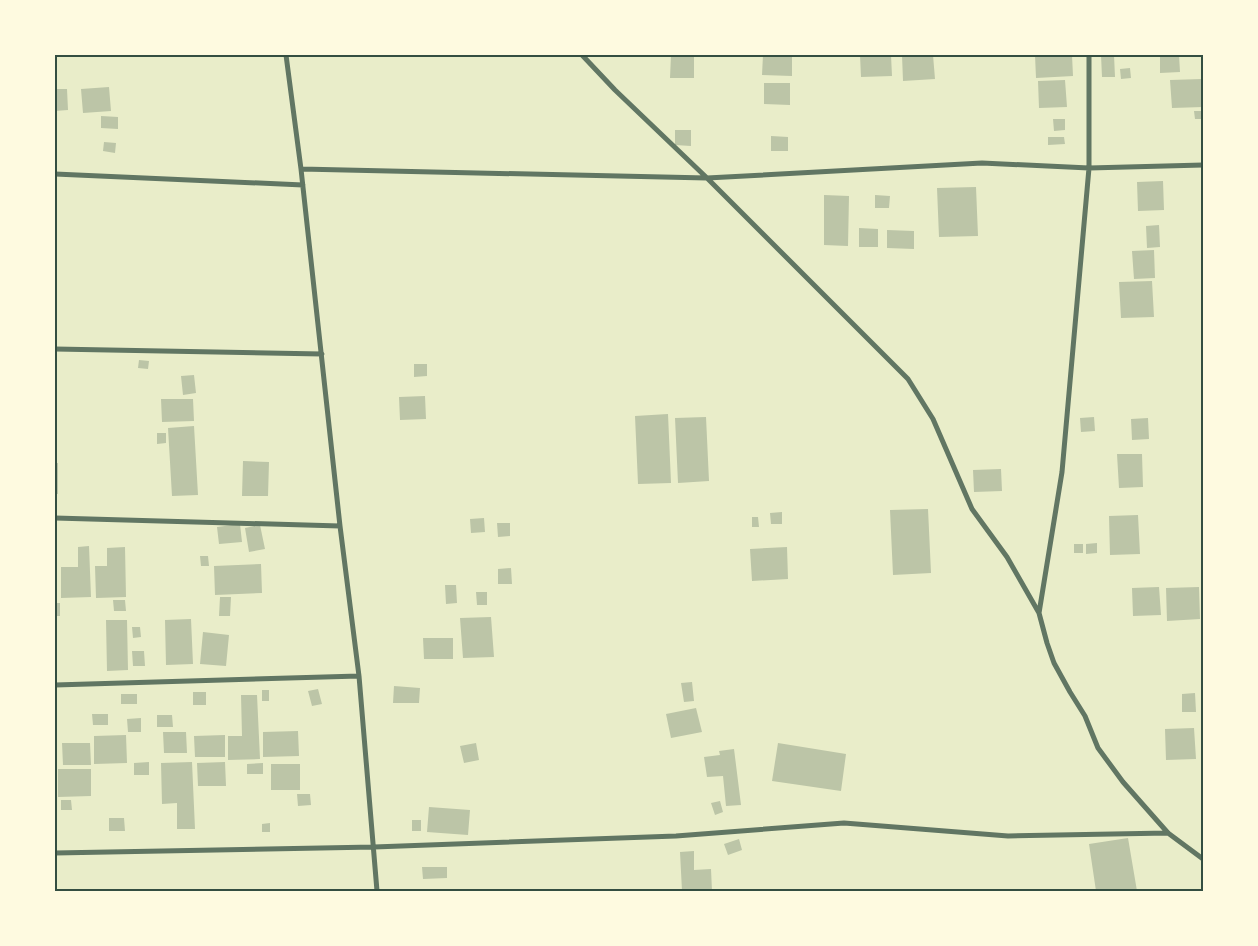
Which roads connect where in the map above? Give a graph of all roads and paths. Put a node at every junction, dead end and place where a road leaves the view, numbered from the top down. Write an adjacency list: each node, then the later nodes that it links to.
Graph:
1 (286, 55): 6 (street)
2 (582, 55): 8 (street)
3 (1089, 55): 5 (street)
4 (1203, 165): 5 (street)
5 (1089, 168): 8 (street); 14 (street)
6 (301, 169): 8 (street); 9 (street)
7 (55, 174): 9 (street)
8 (708, 178): 14 (street)
9 (303, 186): 11 (street)
10 (55, 349): 11 (street)
11 (322, 354): 13 (street)
12 (55, 518): 13 (street)
13 (340, 526): 15 (street)
14 (1039, 613): 17 (street)
15 (359, 676): 16 (street); 18 (street)
16 (55, 685)
17 (1168, 833): 18 (street); 20 (street)
18 (374, 847): 19 (street); 21 (street)
19 (55, 853)
20 (1203, 859)
21 (377, 891)

